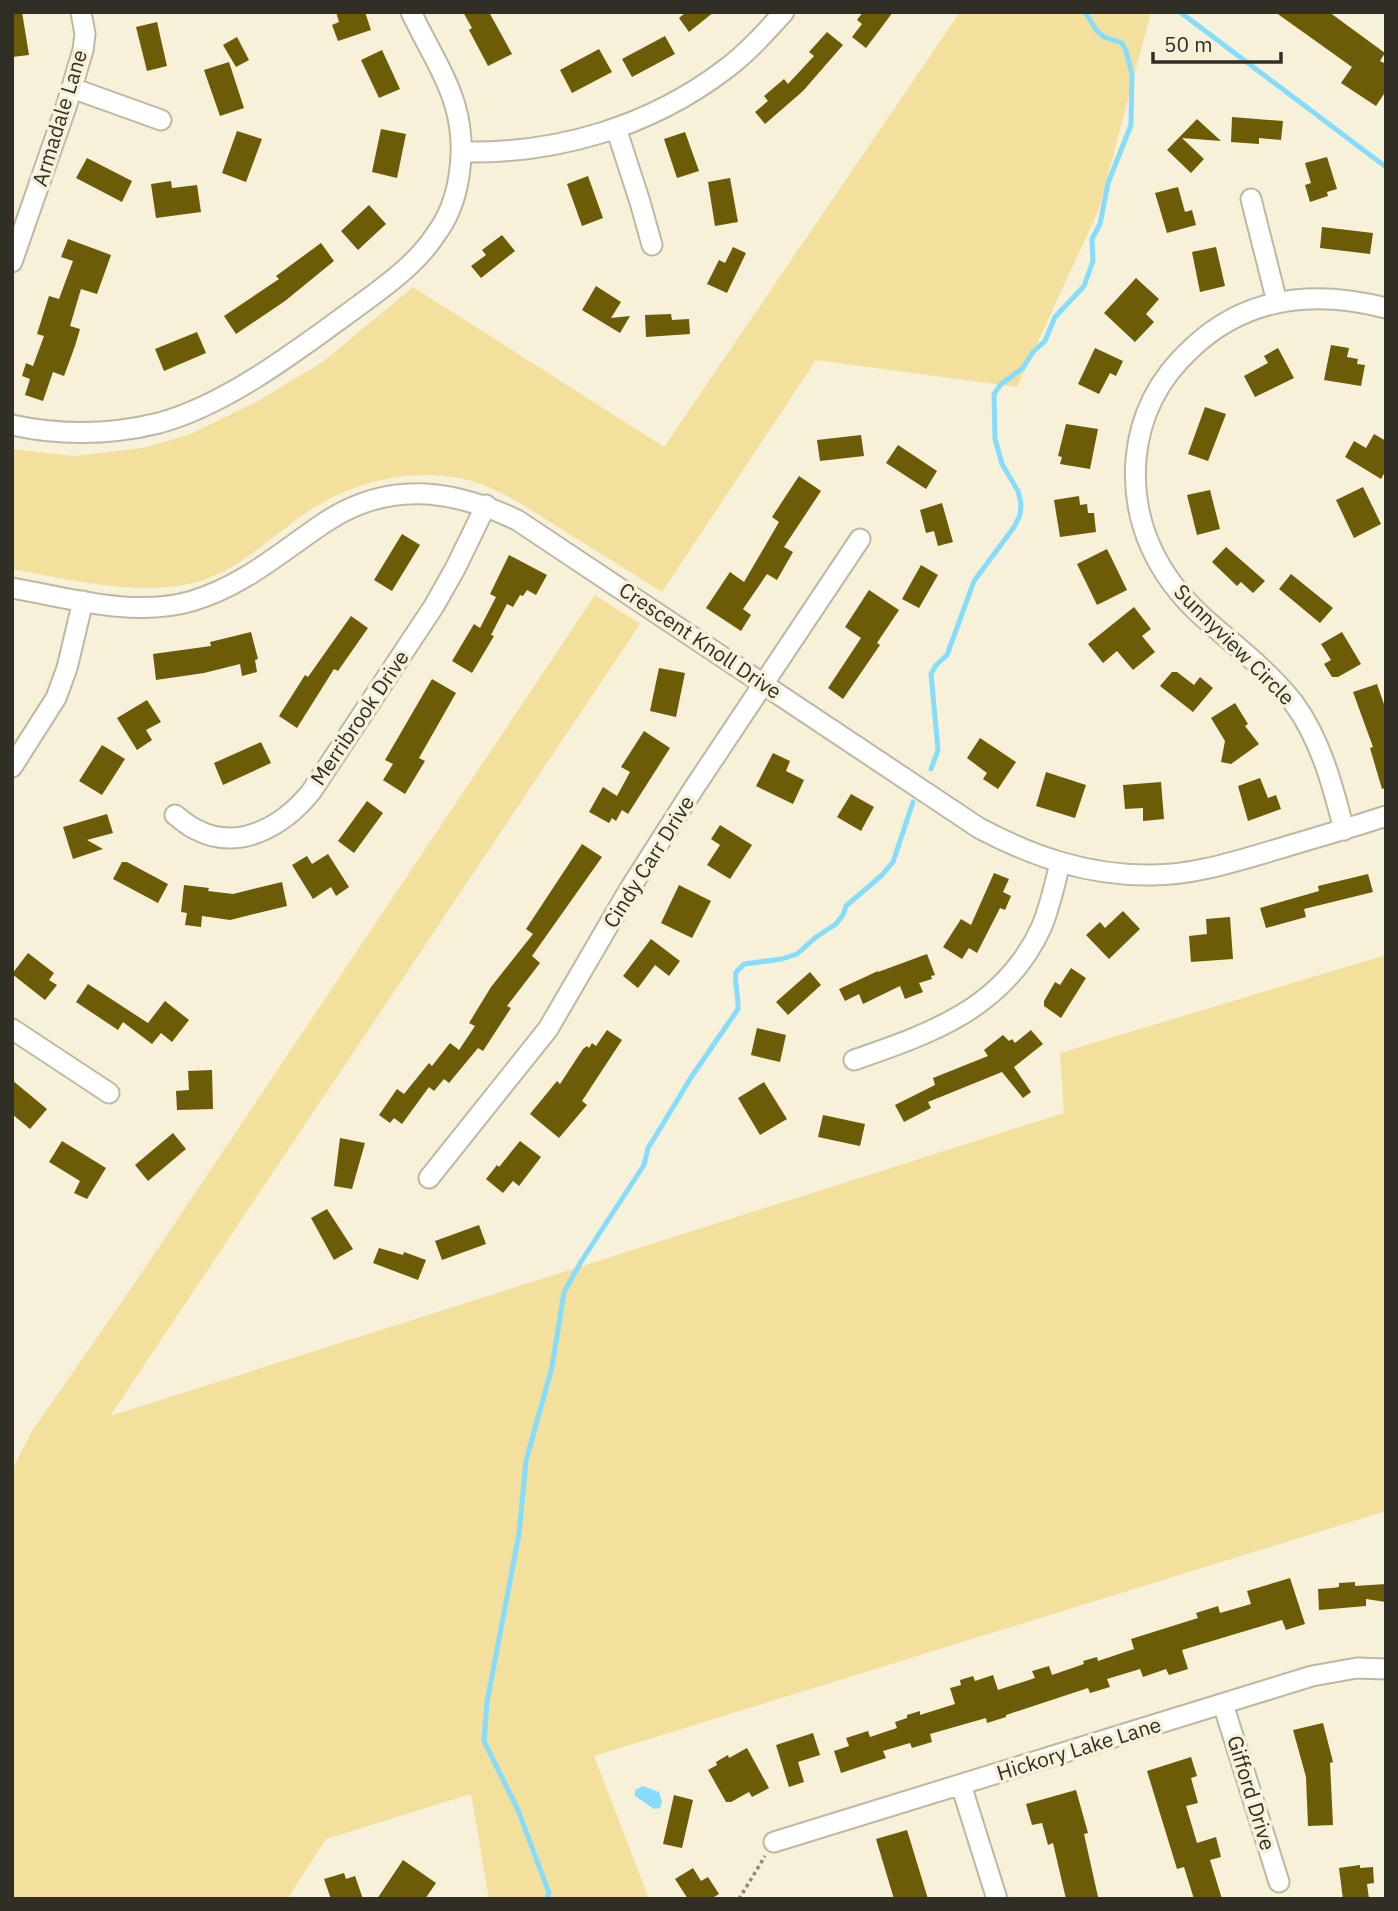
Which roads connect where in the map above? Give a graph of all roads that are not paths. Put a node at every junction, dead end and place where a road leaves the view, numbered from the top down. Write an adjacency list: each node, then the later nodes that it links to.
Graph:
1 (81, 12): 4 (street, Armadale Lane)
2 (411, 12): 7 (street)
3 (784, 12): 6 (street)
4 (72, 88): 5 (street); 10 (street, Armadale Lane)
5 (161, 120)
6 (616, 128): 7 (street); 9 (street)
7 (462, 152): 13 (street)
8 (1251, 199): 11 (street)
9 (652, 245)
10 (12, 262)
11 (1277, 302): 12 (street, Sunnyview Circle); 22 (street, Sunnyview Circle)
12 (1386, 307)
13 (12, 425)
14 (486, 505): 17 (street, Crescent Knoll Drive); 18 (street, Crescent Knoll Drive); 20 (street, Merribrook Drive)
15 (860, 539): 18 (street, Cindy Carr Drive)
16 (12, 588): 17 (street, Crescent Knoll Drive)
17 (83, 601): 19 (street)
18 (764, 683): 23 (street, Crescent Knoll Drive); 27 (street, Cindy Carr Drive)
19 (12, 767)
20 (175, 815)
21 (1386, 817): 22 (street, Crescent Knoll Drive)
22 (1344, 830): 23 (street, Crescent Knoll Drive)
23 (1060, 863): 25 (street)
24 (12, 1029): 26 (street)
25 (854, 1060)
26 (109, 1093)
27 (429, 1178)
28 (1386, 1669): 29 (street, Hickory Lake Lane)
29 (1223, 1703): 30 (street, Hickory Lake Lane); 32 (street, Gifford Drive)
30 (961, 1785): 31 (street, Hickory Lake Lane); 33 (street)
31 (774, 1843)
32 (1279, 1882)
33 (996, 1899)

